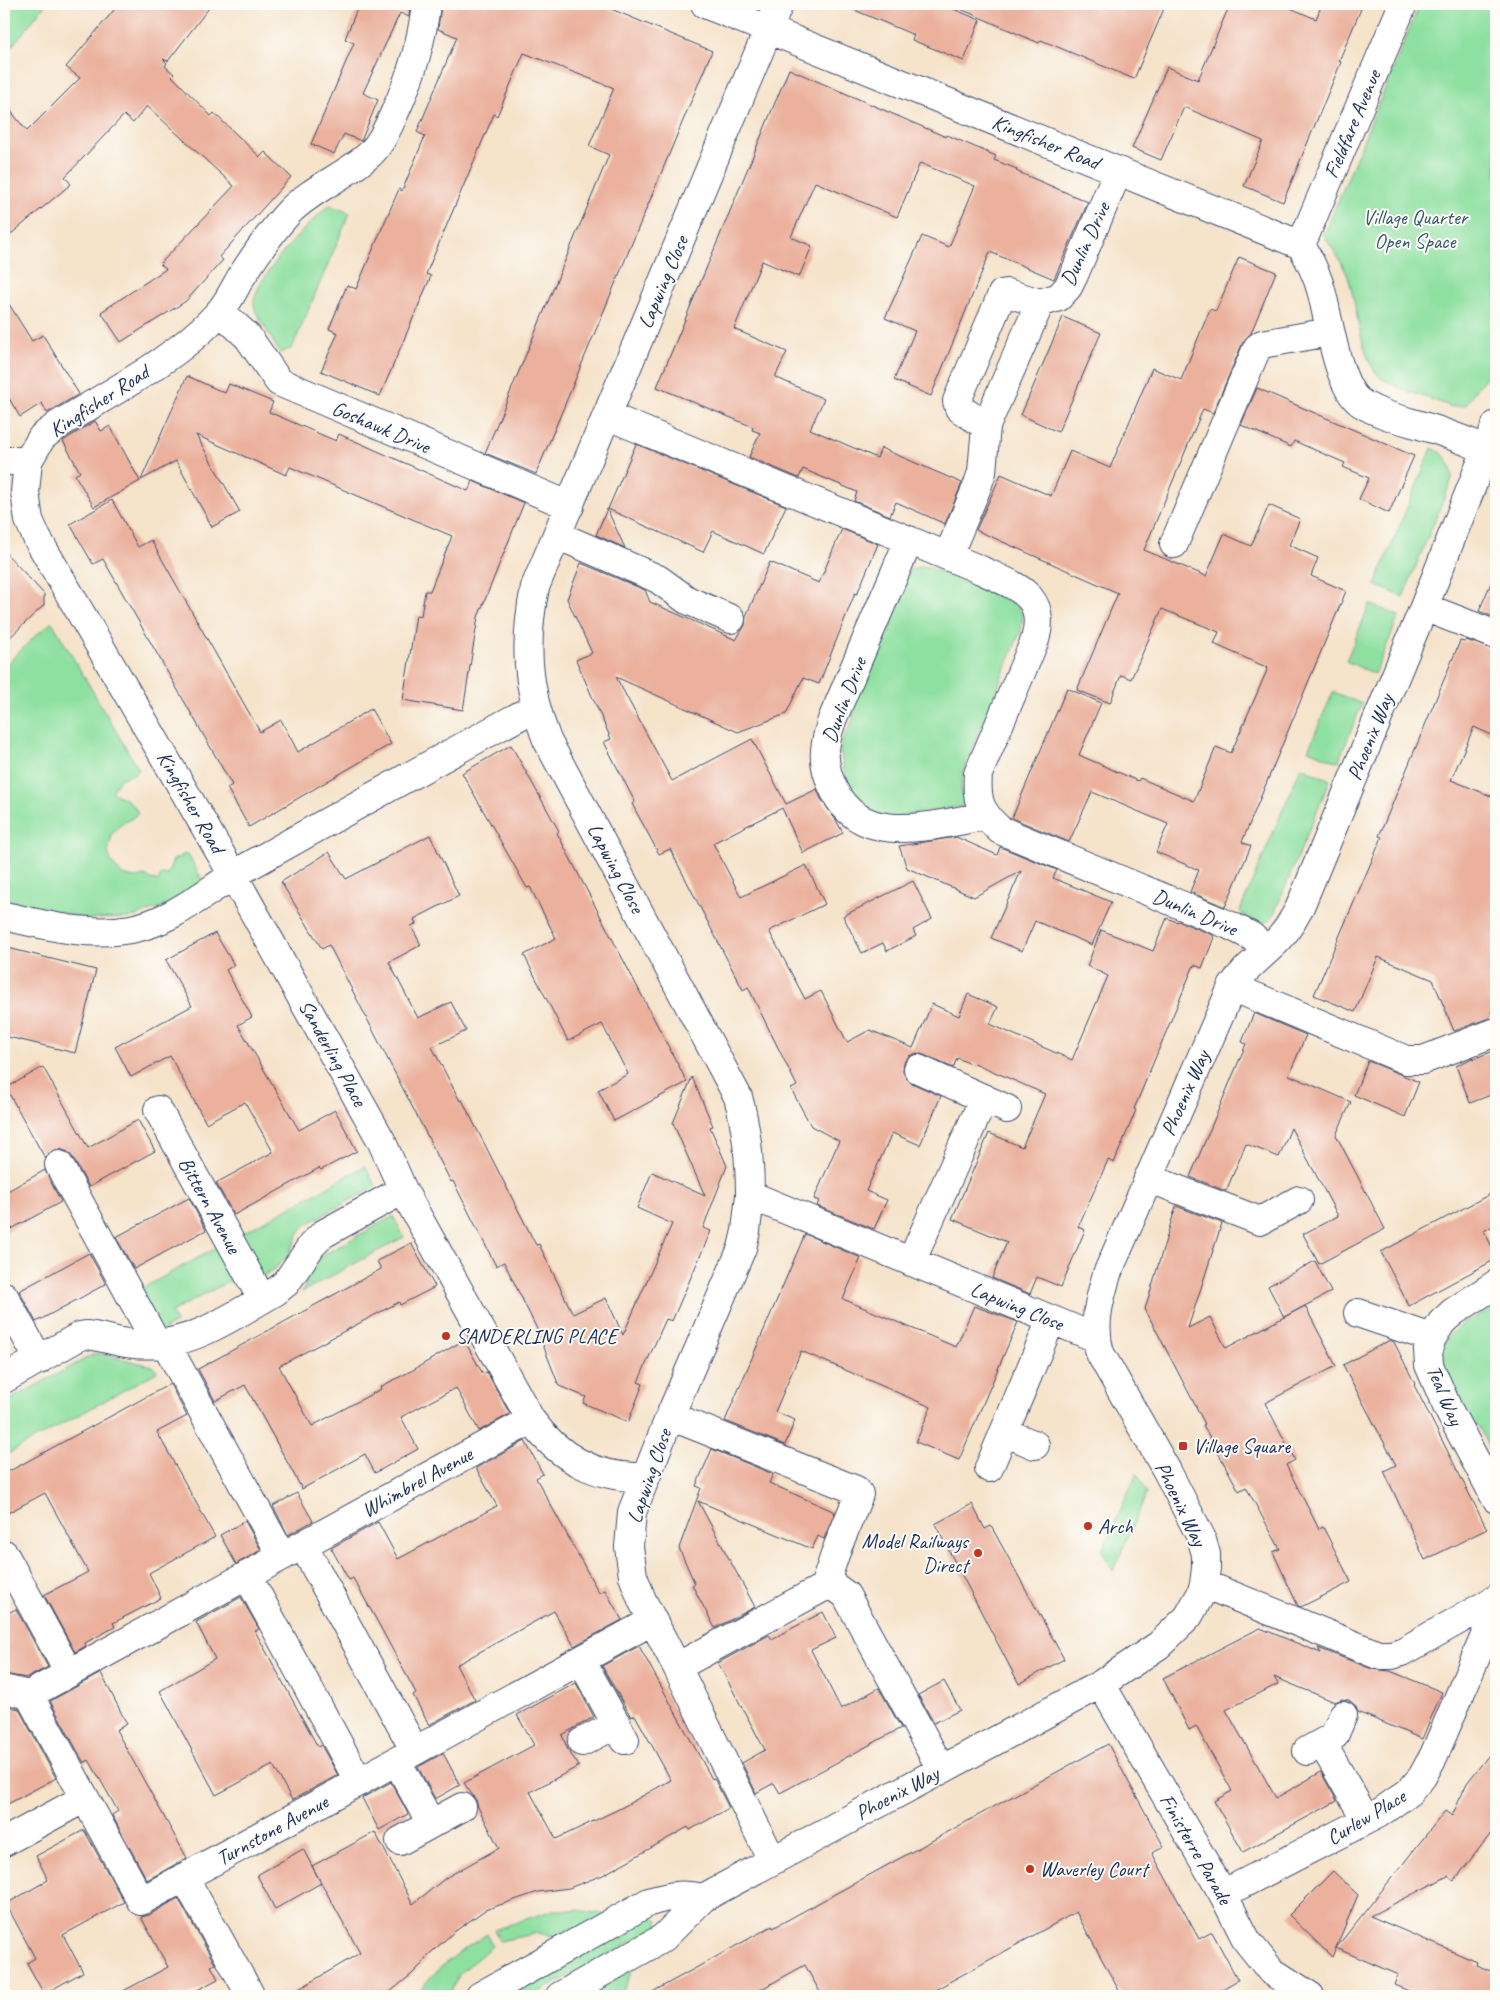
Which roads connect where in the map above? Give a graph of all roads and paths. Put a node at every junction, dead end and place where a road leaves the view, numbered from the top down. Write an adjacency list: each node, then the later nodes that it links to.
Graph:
1 (426, 4): 9 (street, Kingfisher Road)
2 (705, 4): 5 (street, Kingfisher Road)
3 (780, 4): 5 (street, Lapwing Close)
4 (1403, 4): 7 (street, Fieldfare Avenue)
5 (769, 30): 6 (street, Kingfisher Road); 11 (street, Lapwing Close)
6 (1118, 171): 7 (street, Kingfisher Road); 8 (street, Dunlin Drive)
7 (1301, 245): 10 (street)
8 (1040, 303): 12 (street, Dunlin Drive); 12 (street, Dunlin Drive)
9 (220, 311): 14 (street, Kingfisher Road); 15 (street, Goshawk Drive)
10 (1330, 332): 13 (street); 18 (street)
11 (608, 416): 15 (street, Lapwing Close); 17 (street)
12 (986, 426): 19 (street, Dunlin Drive)
13 (1491, 437): 20 (street, Phoenix Way)
14 (16, 461): 25 (street, Kingfisher Road)
15 (570, 506): 16 (street, Lapwing Close)
16 (557, 534): 21 (street); 23 (street, Lapwing Close)
17 (909, 540): 19 (street); 24 (street, Dunlin Drive)
18 (1174, 544)
19 (948, 556): 24 (street)
20 (1424, 607): 22 (street); 27 (street, Phoenix Way)
21 (731, 619)
22 (1496, 635)
23 (536, 707): 25 (street); 35 (street, Lapwing Close)
24 (985, 816): 27 (street, Dunlin Drive)
25 (233, 875): 26 (street); 34 (street, Sanderling Place)
26 (4, 916)
27 (1267, 950): 28 (street, Phoenix Way)
28 (1232, 987): 29 (street); 33 (street, Phoenix Way)
29 (1496, 1032)
30 (918, 1069): 37 (street)
31 (158, 1110): 40 (street, Bittern Avenue)
32 (59, 1165): 45 (street)
33 (1148, 1178): 36 (street); 43 (street, Phoenix Way)
34 (403, 1190): 40 (street); 49 (street, Sanderling Place)
35 (750, 1195): 37 (street, Lapwing Close); 48 (street, Lapwing Close)
36 (1299, 1200)
37 (912, 1262): 42 (street, Lapwing Close)
38 (1496, 1284): 44 (street, Teal Way)
39 (4, 1296): 46 (street)
40 (262, 1299): 45 (street)
41 (1358, 1313): 44 (street)
42 (1051, 1320): 43 (street, Lapwing Close); 50 (street)
43 (1096, 1338): 58 (street, Phoenix Way)
44 (1432, 1338): 54 (street, Teal Way)
45 (161, 1344): 46 (street); 55 (street)
46 (39, 1360): 47 (street)
47 (4, 1379)
48 (670, 1416): 53 (street, Lapwing Close); 59 (street)
49 (531, 1420): 53 (street, Sanderling Place); 55 (street, Whimbrel Avenue)
50 (1004, 1432): 51 (street); 52 (street)
51 (1035, 1445)
52 (989, 1468)
53 (645, 1477): 62 (street, Lapwing Close)
54 (1496, 1499)
55 (292, 1550): 57 (street, Whimbrel Avenue); 70 (street)
56 (4, 1554): 65 (street)
57 (247, 1576): 65 (street, Whimbrel Avenue); 72 (street)
58 (1204, 1584): 60 (street); 66 (street, Phoenix Way)
59 (824, 1587): 64 (street); 71 (street)
60 (1496, 1599)
61 (1496, 1610): 75 (street, Curlew Place)
62 (652, 1621): 63 (street, Turnstone Avenue); 64 (street, Lapwing Close)
63 (582, 1660): 69 (street); 70 (street, Turnstone Avenue)
64 (677, 1666): 79 (street, Lapwing Close)
65 (69, 1673): 67 (street, Whimbrel Avenue)
66 (1101, 1684): 71 (street, Phoenix Way); 81 (street, Finisterre Parade)
67 (16, 1692): 73 (street)
68 (1343, 1714): 75 (street)
69 (582, 1742)
70 (406, 1756): 72 (street, Turnstone Avenue); 76 (street)
71 (941, 1769): 79 (street, Phoenix Way)
72 (360, 1782): 80 (street, Turnstone Avenue)
73 (85, 1798): 78 (street); 80 (street, Turnstone Avenue)
74 (462, 1807): 76 (street)
75 (1366, 1820): 81 (street, Curlew Place)
76 (431, 1824): 77 (street)
77 (400, 1841)
78 (4, 1842)
79 (772, 1860): 82 (street, Phoenix Way)
80 (184, 1878): 83 (street)
81 (1223, 1894): 86 (street, Finisterre Parade)
82 (703, 1898): 84 (street); 85 (street, Phoenix Way)
83 (251, 1996)
84 (480, 1996)
85 (560, 1996)
86 (1310, 1996)

